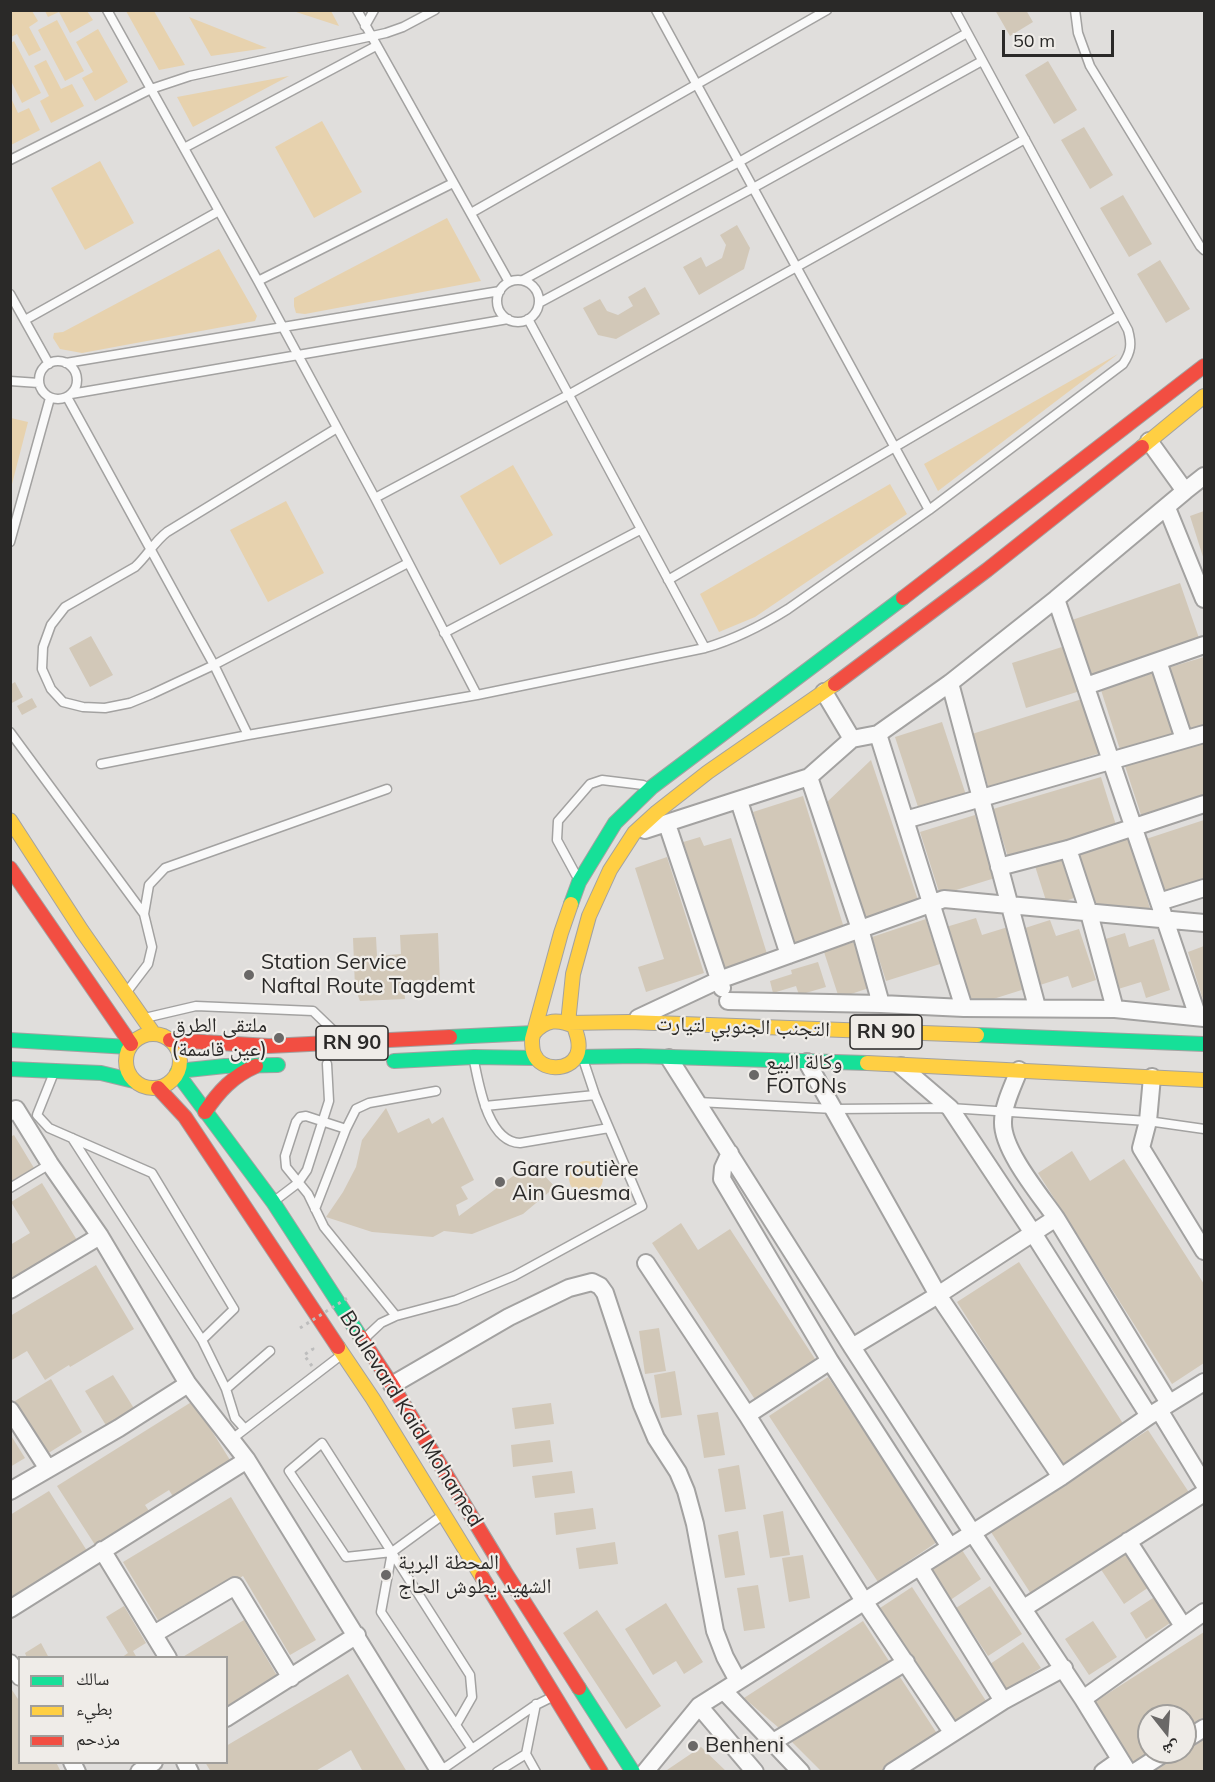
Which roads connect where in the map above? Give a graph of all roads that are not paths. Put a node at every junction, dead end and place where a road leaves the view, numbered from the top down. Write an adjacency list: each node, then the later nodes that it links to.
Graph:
1 (107, 10): 15 (lane)
2 (357, 10): 9 (lane)
3 (374, 10): 9 (lane)
4 (435, 10): 11 (lane)
5 (656, 10): 14 (lane)
6 (827, 10): 14 (lane)
7 (955, 10): 10 (lane)
8 (1075, 10): 24 (lane)
9 (365, 26): 11 (lane)
10 (967, 33): 13 (lane); 19 (lane)
11 (370, 36): 12 (lane); 15 (lane)
12 (376, 46): 17 (lane); 20 (lane)
13 (982, 61): 16 (lane); 21 (lane)
14 (697, 84): 19 (lane); 23 (lane)
15 (151, 89): 17 (lane); 18 (lane)
16 (1025, 139): 25 (lane); 32 (lane)
17 (184, 148): 22 (lane)
18 (10, 160)
19 (739, 162): 21 (lane); 26 (lane)
20 (453, 183): 23 (lane); 27 (lane)
21 (753, 189): 25 (lane); 31 (lane)
22 (219, 211): 27 (lane); 35 (lane)
23 (471, 213): 28 (lane)
24 (1204, 250)
25 (796, 267): 44 (lane); 49 (lane)
26 (523, 280): 28 (lane); 31 (lane)
27 (258, 281): 36 (lane)
28 (509, 282): 29 (lane)
29 (500, 291): 33 (lane); 36 (lane)
30 (10, 294): 35 (lane)
31 (539, 303): 34 (lane)
32 (1120, 315): 49 (lane); 54 (lane)
33 (508, 319): 34 (lane); 37 (lane)
34 (528, 319): 44 (lane)
35 (25, 320): 39 (lane)
36 (282, 326): 37 (lane); 38 (lane)
37 (298, 356): 43 (lane); 47 (lane)
38 (66, 363): 39 (lane); 43 (lane)
39 (49, 364): 42 (lane)
40 (1204, 366): 80 (main road)
41 (10, 381): 42 (lane)
42 (39, 383): 46 (lane)
43 (69, 395): 46 (lane); 57 (lane)
44 (568, 395): 52 (lane); 55 (lane)
45 (1204, 396): 48 (main road)
46 (50, 398): 56 (lane)
47 (337, 428): 52 (lane); 57 (lane)
48 (1149, 441): 51 (street); 69 (main road)
49 (895, 447): 54 (lane); 59 (lane)
50 (1204, 476): 51 (street)
51 (1185, 491): 53 (street)
52 (375, 498): 58 (lane)
53 (1167, 508): 60 (street); 61 (street)
54 (929, 510): 64 (lane)
55 (640, 530): 59 (lane); 62 (lane)
56 (10, 542)
57 (151, 549): 66 (lane); 66 (lane)
58 (408, 562): 62 (lane); 66 (lane)
59 (668, 580): 64 (lane)
60 (1056, 599): 67 (street); 68 (street)
61 (1204, 599)
62 (444, 633): 70 (lane)
63 (1204, 645): 65 (street)
64 (705, 648): 70 (lane)
65 (1158, 661): 68 (street); 76 (street)
66 (214, 665): 74 (lane)
67 (951, 683): 72 (street); 82 (street)
68 (1086, 686): 77 (street)
69 (824, 692): 75 (street); 89 (main road)
70 (477, 695): 74 (lane)
71 (10, 732): 99 (lane)
72 (878, 734): 75 (street); 86 (street)
73 (1204, 734): 76 (street)
74 (248, 735): 78 (lane)
75 (852, 739): 79 (street)
76 (1184, 739): 77 (street)
77 (1111, 760): 82 (street); 88 (street)
78 (101, 764)
79 (809, 777): 83 (street); 102 (street)
80 (652, 787): 93 (main road); 93 (lane)
81 (387, 789): 99 (lane)
82 (980, 799): 86 (street); 91 (street)
83 (739, 801): 87 (street); 103 (street)
84 (1204, 804): 88 (street)
85 (10, 820): 106 (main road)
86 (905, 820): 96 (street)
87 (667, 824): 89 (street); 104 (street)
88 (1133, 826): 90 (street); 95 (street)
89 (634, 833): 116 (main road)
90 (1068, 849): 91 (street); 98 (street)
91 (999, 867): 97 (street)
92 (10, 868): 105 (main road)
93 (579, 882): 119 (main road)
94 (1204, 888): 95 (street)
95 (1160, 902): 100 (street)
96 (931, 904): 97 (street); 102 (street); 110 (street)
97 (1009, 905): 98 (street); 109 (street)
98 (1089, 912): 100 (street); 111 (street)
99 (144, 914): 106 (lane)
100 (1166, 920): 101 (street); 114 (street)
101 (1204, 923)
102 (860, 929): 103 (street); 108 (street)
103 (789, 955): 104 (street)
104 (719, 980): 107 (street); 115 (street)
105 (91, 986): 112 (main road); 126 (main road)
106 (125, 994): 113 (main road)
107 (728, 1001): 108 (street); 117 (street)
108 (881, 1004): 110 (street)
109 (1037, 1007): 110 (street); 111 (street)
110 (964, 1008)
111 (1115, 1009): 114 (street)
112 (95, 1017)
113 (141, 1018): 120 (main road); 124 (lane)
114 (1201, 1018)
115 (629, 1022): 116 (main road, التجنب الجنوبي لتيارت / RN 90); 117 (main road, التجنب الجنوبي لتيارت / RN 90)
116 (568, 1023): 119 (main road); 127 (main road)
117 (729, 1027): 125 (main road, التجنب الجنوبي لتيارت / RN 90)
118 (87, 1031): 123 (main road)
119 (534, 1033): 124 (main road, RN 90); 129 (main road)
120 (154, 1034): 122 (main road); 126 (main road)
121 (10, 1040): 123 (main road)
122 (170, 1040): 124 (main road, RN 90); 141 (main road)
123 (53, 1041): 126 (main road)
124 (348, 1043)
125 (1204, 1044)
126 (130, 1046): 144 (main road)
127 (580, 1057): 129 (main road); 130 (main road, التجنب الجنوبي لتيارت / RN 90); 147 (lane)
128 (474, 1058): 129 (main road, RN 90); 131 (main road, RN 90); 149 (lane)
129 (535, 1058)
130 (669, 1058): 132 (main road, التجنب الجنوبي لتيارت / RN 90); 148 (street)
131 (386, 1062)
132 (807, 1062): 135 (main road, التجنب الجنوبي لتيارت / RN 90); 152 (street)
133 (344, 1063): 134 (main road, RN 90)
134 (321, 1064): 156 (lane)
135 (900, 1064): 139 (main road, التجنب الجنوبي لتيارت / RN 90); 150 (street)
136 (259, 1065): 137 (main road, RN 90); 141 (main road, RN 90); 154 (main road)
137 (291, 1065)
138 (10, 1069): 140 (main road)
139 (1019, 1070): 142 (main road, التجنب الجنوبي لتيارت / RN 90); 153 (street)
140 (54, 1071): 144 (main road); 160 (lane)
141 (178, 1072): 145 (main road); 154 (main road, Boulevard Kaid Mohamed)
142 (1152, 1077): 143 (main road, التجنب الجنوبي لتيارت / RN 90); 155 (street)
143 (1204, 1080)
144 (134, 1081): 145 (main road)
145 (158, 1088): 179 (main road, Boulevard Kaid Mohamed)
146 (436, 1091): 158 (lane)
147 (595, 1095): 149 (lane); 157 (lane)
148 (698, 1102): 152 (lane); 161 (street)
149 (485, 1106): 157 (lane)
150 (950, 1108): 152 (lane); 153 (lane); 168 (street)
151 (12, 1110): 162 (street)
152 (834, 1110): 173 (street)
153 (1004, 1111): 155 (lane); 167 (street)
154 (206, 1112): 165 (main road, Boulevard Kaid Mohamed)
155 (1148, 1121): 159 (lane); 170 (street)
156 (324, 1122): 158 (lane); 163 (lane); 163 (lane)
157 (609, 1128): 174 (lane)
158 (346, 1129): 166 (lane)
159 (1204, 1129)
160 (72, 1138): 175 (lane); 175 (lane)
161 (730, 1153): 177 (street); 180 (street)
162 (50, 1164): 164 (lane); 169 (street)
163 (298, 1183): 165 (lane); 166 (lane)
164 (10, 1188)
165 (273, 1202): 176 (main road, Boulevard Kaid Mohamed)
166 (315, 1209): 174 (lane)
167 (1056, 1218): 168 (street); 186 (street)
168 (1033, 1233): 173 (street); 186 (street)
169 (100, 1236): 172 (street); 182 (street)
170 (1204, 1251)
171 (646, 1263): 187 (street)
172 (10, 1290)
173 (938, 1295): 177 (street); 191 (street)
174 (396, 1316): 176 (lane)
175 (202, 1340): 184 (lane)
176 (363, 1340): 183 (main road, Boulevard Kaid Mohamed)
177 (852, 1347): 196 (street)
178 (270, 1351): 184 (lane)
179 (343, 1354): 188 (lane); 195 (main road, Boulevard Kaid Mohamed)
180 (830, 1360): 187 (street); 198 (street)
181 (1204, 1382): 186 (street)
182 (188, 1384): 188 (street); 190 (street)
183 (392, 1385): 214 (street); 215 (main road, Boulevard Kaid Mohamed)
184 (226, 1389): 188 (lane)
185 (10, 1410): 190 (street)
186 (1159, 1410): 191 (street); 192 (street)
187 (747, 1415): 202 (street)
188 (239, 1434): 189 (street)
189 (247, 1460): 199 (street); 208 (street)
190 (48, 1469): 193 (street)
191 (1061, 1477): 196 (street)
192 (1204, 1484)
193 (10, 1491)
194 (1204, 1493): 197 (street)
195 (444, 1514): 200 (lane); 212 (main road, Boulevard Kaid Mohamed)
196 (972, 1532): 198 (street); 203 (street)
197 (1128, 1541): 203 (street); 206 (street)
198 (950, 1547): 201 (street)
199 (102, 1550): 204 (street); 207 (street)
200 (392, 1552): 200 (lane); 222 (lane); 222 (lane)
201 (920, 1567): 202 (street); 218 (street)
202 (864, 1601): 210 (street); 214 (street)
203 (1024, 1608): 211 (street)
204 (10, 1609)
205 (1204, 1612): 206 (street)
206 (1183, 1626): 217 (street)
207 (153, 1634): 209 (street); 213 (street)
208 (357, 1635): 213 (street); 228 (street)
209 (167, 1656)
210 (906, 1662): 223 (street); 224 (street)
211 (1064, 1668): 217 (street); 218 (street)
212 (542, 1676): 215 (main road, Boulevard Kaid Mohamed); 220 (lane)
213 (291, 1678): 221 (street)
214 (738, 1681): 216 (street)
215 (565, 1688): 220 (lane); 231 (main road, Boulevard Kaid Mohamed); 232 (main road, Boulevard Kaid Mohamed)
216 (724, 1691): 219 (street); 224 (street)
217 (1083, 1699): 227 (street)
218 (1003, 1701): 223 (street)
219 (699, 1706): 233 (street); 234 (street)
220 (532, 1708): 225 (lane); 226 (lane)
221 (228, 1717)
222 (456, 1725): 225 (lane)
223 (952, 1732): 236 (street)
224 (772, 1742): 235 (street)
225 (472, 1749): 228 (lane)
226 (523, 1756): 229 (lane); 230 (lane)
227 (1124, 1766): 237 (street)
228 (440, 1771)
229 (497, 1772)
230 (536, 1772)
231 (601, 1772)
232 (633, 1772)
233 (645, 1772)
234 (755, 1772)
235 (801, 1772)
236 (892, 1772)
237 (1103, 1772)

